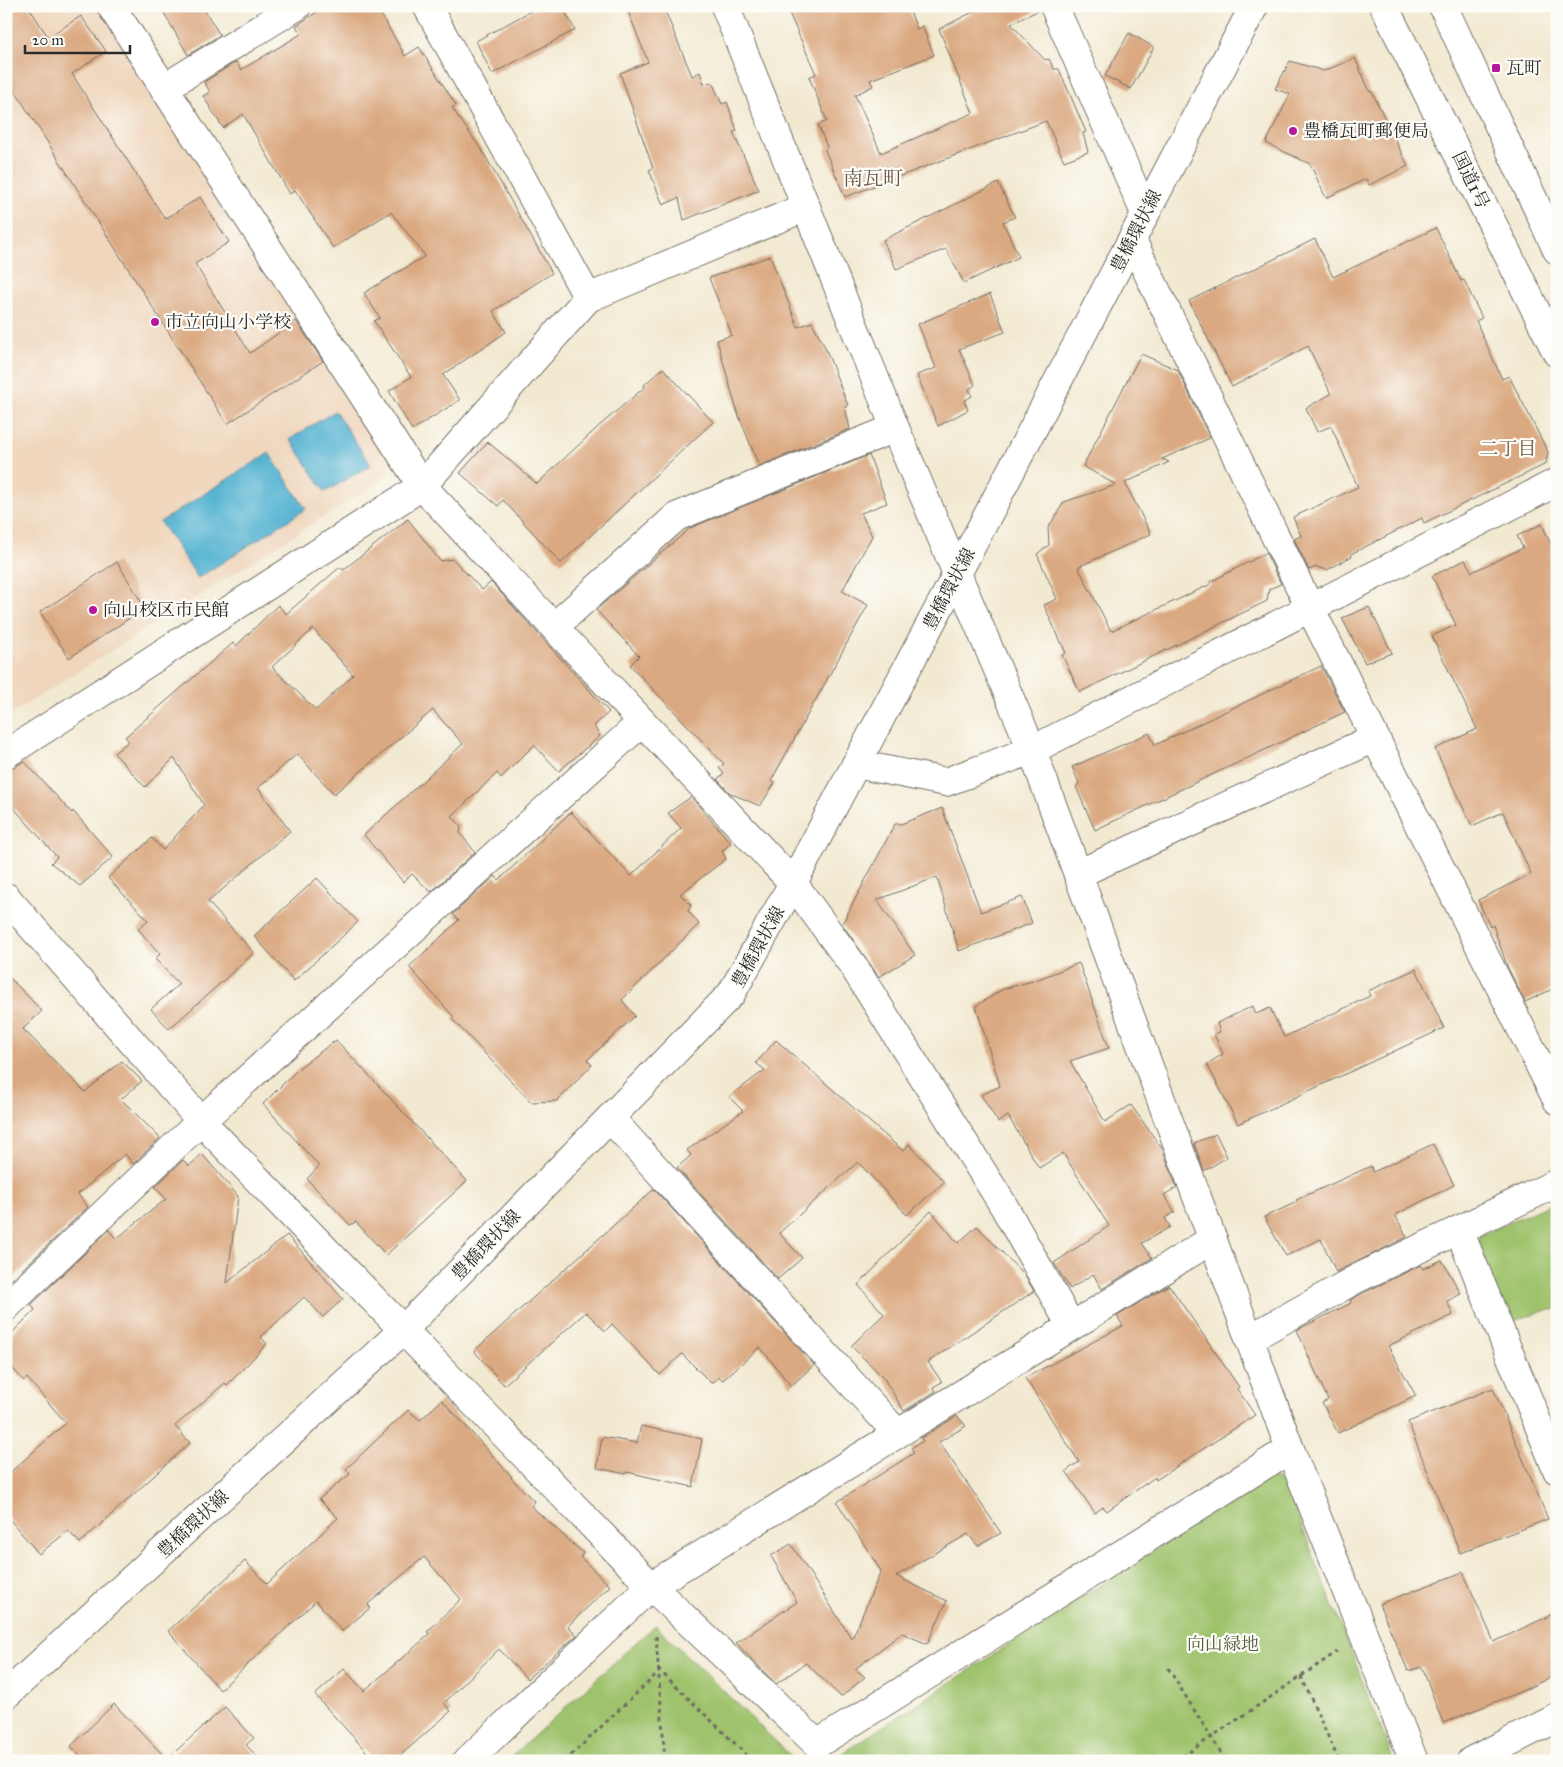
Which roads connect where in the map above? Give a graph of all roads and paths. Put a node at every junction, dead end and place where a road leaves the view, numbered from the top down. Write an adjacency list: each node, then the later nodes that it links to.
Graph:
1 (111, 6): 9 (main road)
2 (297, 6): 9 (main road)
3 (427, 6): 14 (main road)
4 (725, 6): 10 (main road)
5 (1054, 6): 11 (main road)
6 (1254, 6): 11 (main road, 豊橋環状線)
7 (1384, 6): 15 (main road, 国道1号)
8 (1443, 6): 13 (main road)
9 (164, 88): 18 (main road)
10 (806, 207): 14 (main road); 16 (main road)
11 (1145, 213): 12 (main road, 豊橋環状線)
12 (1132, 240): 19 (main road, 豊橋環状線); 20 (main road)
13 (1557, 250)
14 (588, 298): 18 (main road)
15 (1557, 353)
16 (895, 428): 19 (main road); 21 (main road)
17 (1557, 482): 20 (main road)
18 (422, 486): 21 (main road); 25 (main road)
19 (958, 572): 24 (main road); 26 (main road, 豊橋環状線)
20 (1310, 608): 23 (main road); 24 (main road)
21 (554, 627): 22 (main road)
22 (642, 722): 28 (main road); 32 (main road)
23 (1375, 738): 27 (main road); 30 (main road)
24 (1032, 750): 26 (main road); 27 (main road)
25 (6, 754)
26 (856, 764): 28 (main road, 豊橋環状線)
27 (1078, 874): 35 (main road)
28 (793, 882): 31 (main road, 豊橋環状線); 37 (main road)
29 (6, 897): 32 (main road)
30 (1557, 1100)
31 (610, 1118): 38 (main road, 豊橋環状線); 40 (main road)
32 (201, 1121): 36 (main road); 38 (main road)
33 (1557, 1183): 34 (main road)
34 (1458, 1230): 39 (main road); 42 (main road)
35 (1213, 1239): 37 (main road); 39 (main road)
36 (6, 1307)
37 (1071, 1326): 40 (main road)
38 (402, 1331): 43 (main road); 49 (main road, 豊橋環状線)
39 (1249, 1339): 41 (main road)
40 (897, 1433): 43 (main road)
41 (1290, 1449): 43 (main road); 45 (main road)
42 (1557, 1470)
43 (651, 1586): 52 (main road)
44 (656, 1634): 47 (path)
45 (1363, 1635): 48 (path); 59 (main road)
46 (1168, 1668): 51 (path)
47 (660, 1670): 53 (path); 54 (path); 55 (path)
48 (1301, 1676): 51 (path); 58 (path)
49 (6, 1695)
50 (1557, 1718): 60 (main road)
51 (1213, 1736): 56 (path); 57 (path)
52 (467, 1761)
53 (565, 1761)
54 (665, 1761)
55 (753, 1761)
56 (1176, 1761)
57 (1227, 1761)
58 (1339, 1761)
59 (1414, 1761)
60 (1471, 1761)

